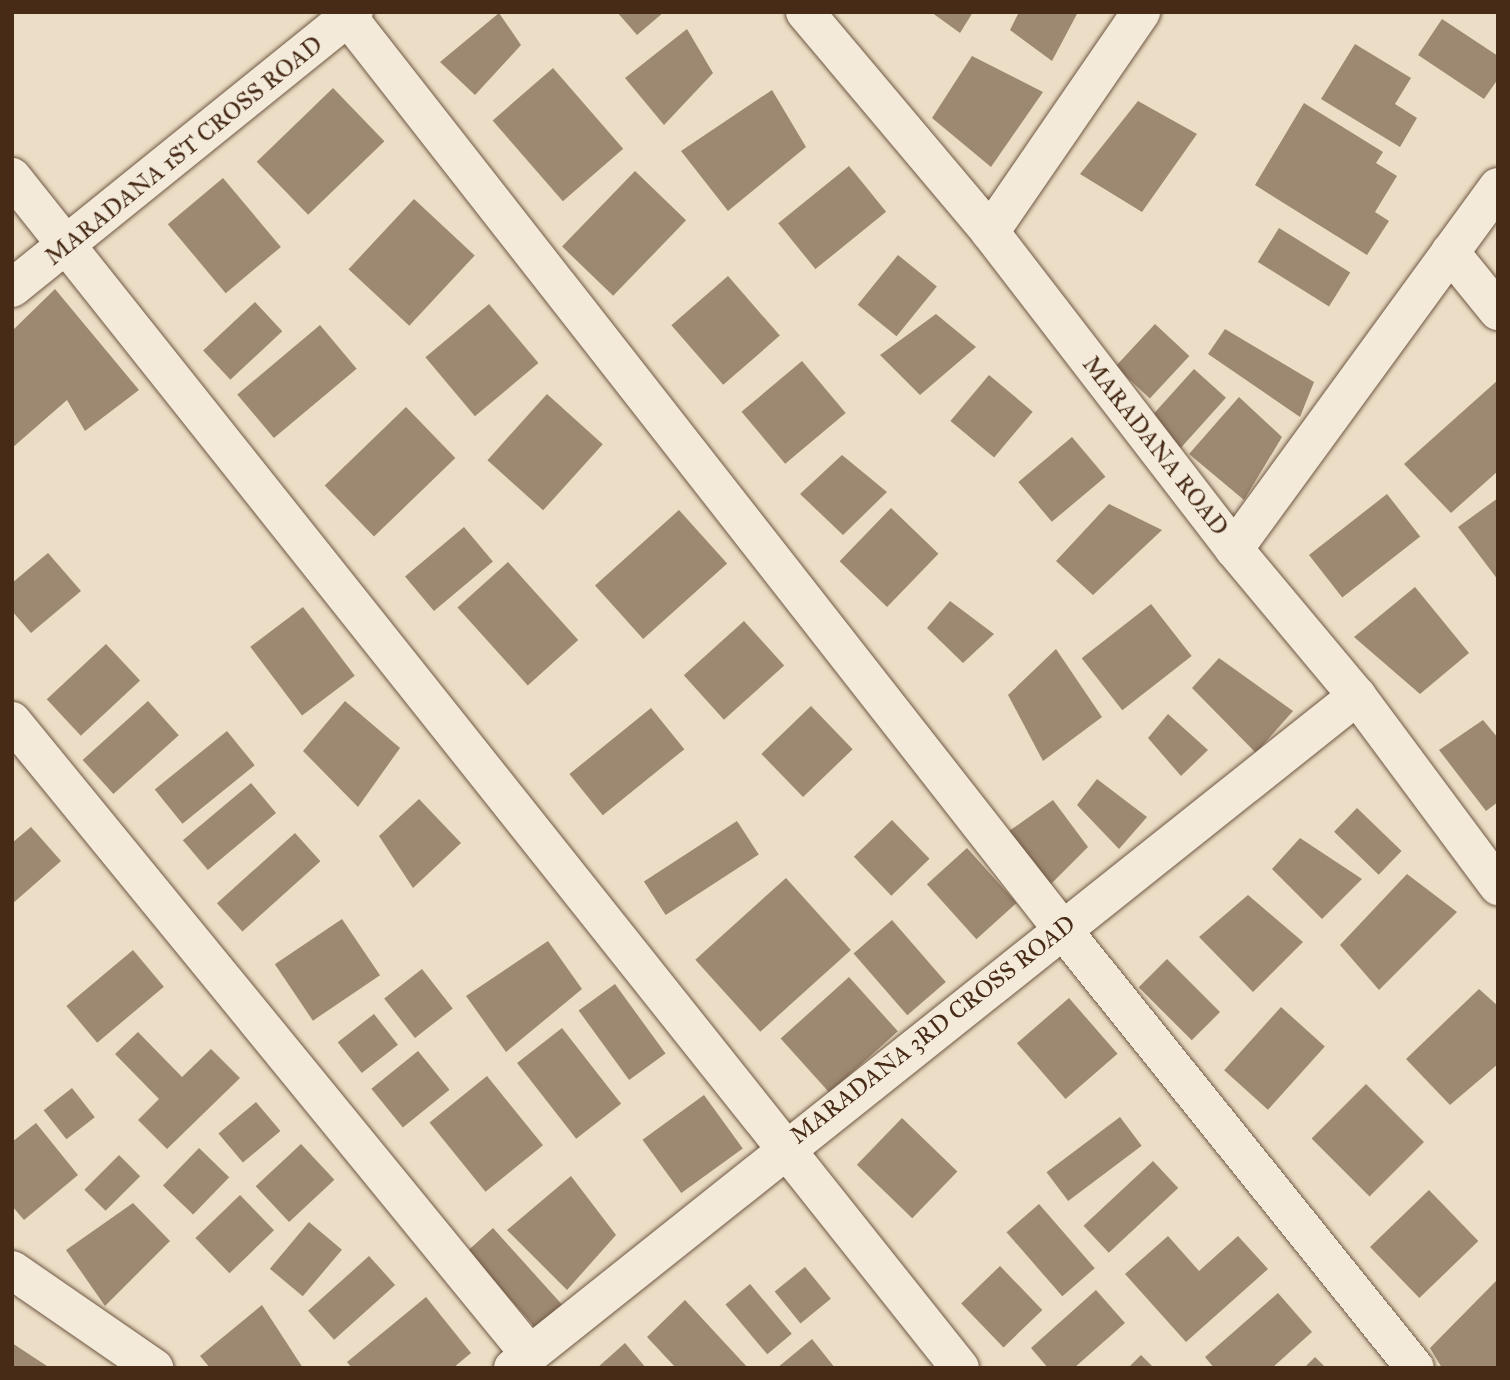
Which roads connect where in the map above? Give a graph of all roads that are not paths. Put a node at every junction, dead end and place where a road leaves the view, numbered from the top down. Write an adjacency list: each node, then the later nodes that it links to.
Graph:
1 (804, 12): 6 (street, MARADANA ROAD)
2 (1141, 12): 6 (street)
3 (349, 14): 7 (street, MARADANA 1ST CROSS ROAD); 15 (street)
4 (12, 177): 7 (street)
5 (1498, 187): 8 (street)
6 (990, 232): 11 (street, MARADANA ROAD)
7 (67, 248): 9 (street, MARADANA 1ST CROSS ROAD); 16 (street)
8 (1450, 252): 10 (street); 11 (street)
9 (12, 288)
10 (1498, 311)
11 (1234, 549): 12 (street, MARADANA ROAD)
12 (1357, 696): 14 (street, MARADANA ROAD); 15 (street, MARADANA 3RD CROSS ROAD)
13 (12, 721): 18 (street)
14 (1498, 886)
15 (1062, 929): 16 (street, MARADANA 3RD CROSS ROAD); 21 (street)
16 (781, 1149): 18 (street, MARADANA 3RD CROSS ROAD); 20 (street)
17 (12, 1270): 19 (street)
18 (520, 1360)
19 (138, 1364)
20 (960, 1368)
21 (1415, 1368)

